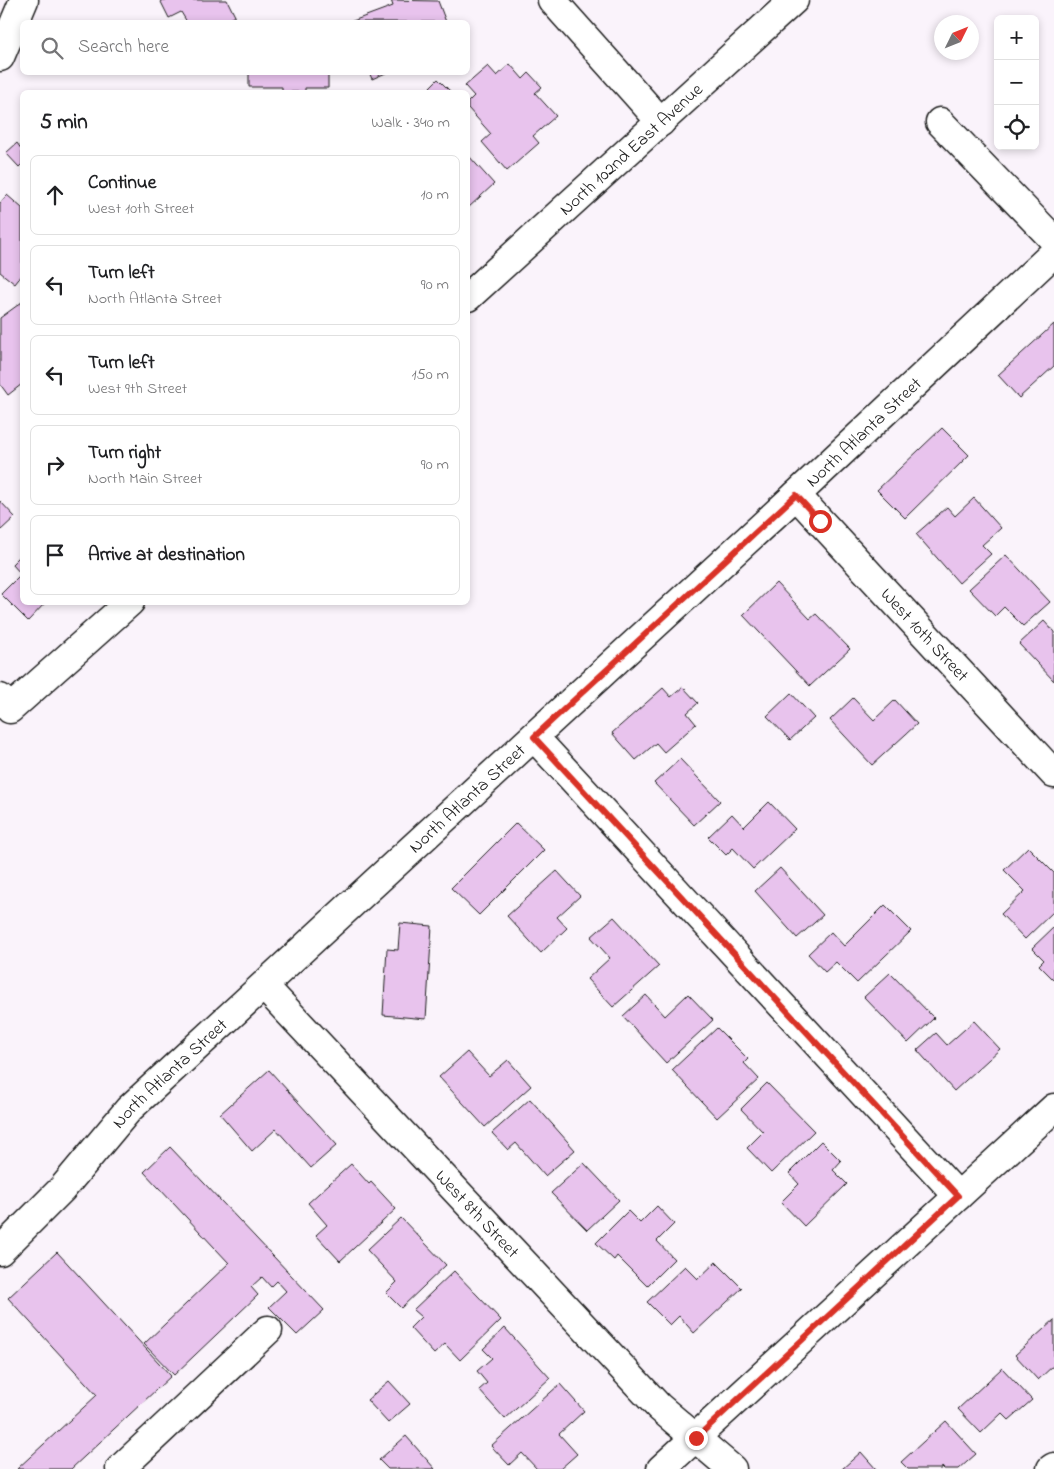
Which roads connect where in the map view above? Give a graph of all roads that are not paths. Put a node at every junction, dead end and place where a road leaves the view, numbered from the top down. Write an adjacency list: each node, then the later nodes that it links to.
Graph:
1 (24, 0): 4 (street)
2 (552, 0): 5 (street)
3 (794, 0): 5 (street, North 102nd East Avenue)
4 (0, 57)
5 (661, 122): 9 (street, North 102nd East Avenue)
6 (940, 122): 7 (street)
7 (1054, 240)
8 (1054, 253): 10 (street, North Atlanta Street)
9 (470, 295)
10 (796, 495): 13 (street, North Atlanta Street); 14 (street, West 10th Street)
11 (126, 605): 12 (street)
12 (5, 704)
13 (534, 737): 15 (street, North Atlanta Street); 17 (street)
14 (1054, 774)
15 (264, 986): 18 (street, North Atlanta Street); 20 (street, West 8th Street)
16 (1054, 1108): 17 (street)
17 (958, 1196): 20 (street)
18 (0, 1251)
19 (268, 1330): 21 (street)
20 (696, 1438): 22 (street); 23 (street, West 8th Street)
21 (120, 1469)
22 (661, 1469)
23 (732, 1469)

